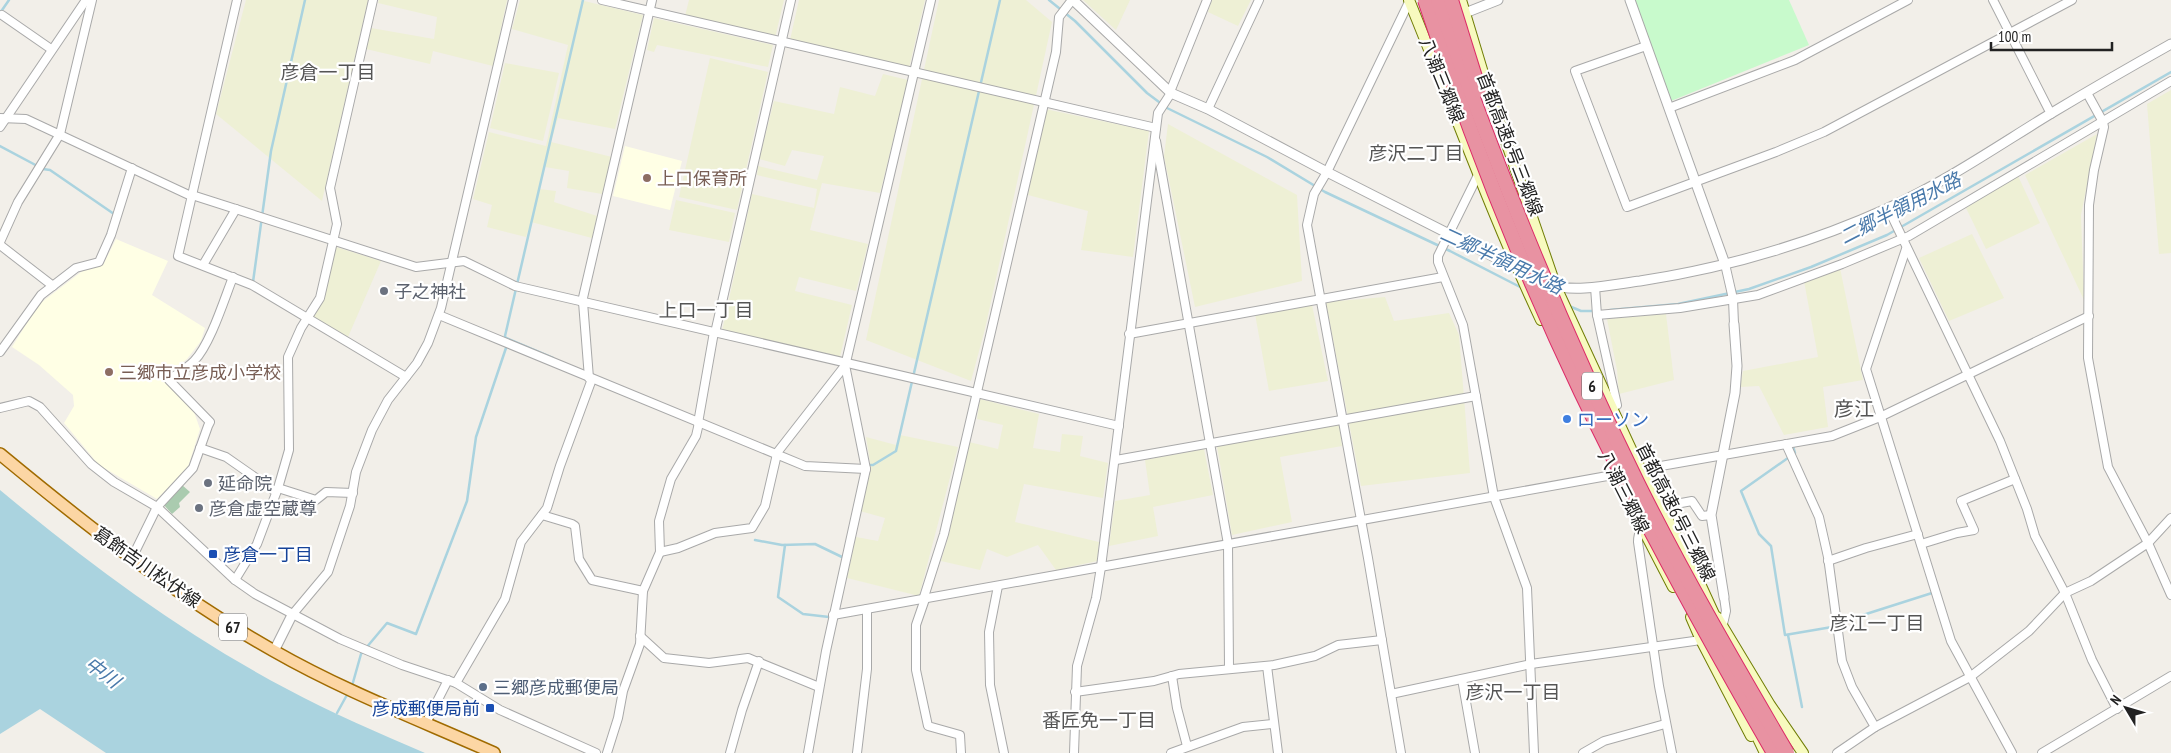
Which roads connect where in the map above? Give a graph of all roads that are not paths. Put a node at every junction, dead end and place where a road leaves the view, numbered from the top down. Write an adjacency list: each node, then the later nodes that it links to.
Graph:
1 (86, 0): 30 (street)
2 (92, 0): 45 (street)
3 (237, 0): 50 (street)
4 (374, 0): 56 (street)
5 (513, 0): 59 (street)
6 (602, 0): 23 (street)
7 (652, 0): 23 (street)
8 (791, 0): 27 (street)
9 (931, 0): 31 (street)
10 (1072, 0): 33 (street); 35 (street)
11 (1207, 0): 33 (street)
12 (1259, 0): 37 (street)
13 (1409, 0): 44 (main road, 八潮三郷線); 47 (street)
14 (1425, 0): 178 (highway, 首都高速6号三郷線 / 6, bridge)
15 (1438, 0): 53 (highway, 首都高速6号三郷線 / 6, bridge)
16 (1451, 0): 53 (highway, bridge)
17 (1461, 0): 24 (main road, 八潮三郷線)
18 (1498, 0): 24 (street)
19 (1630, 0): 29 (street)
20 (1908, 0): 36 (street)
21 (1993, 0): 26 (street)
22 (2072, 0): 26 (street)
23 (650, 11): 27 (street); 70 (street)
24 (1464, 12): 41 (main road, 八潮三郷線); 44 (street)
25 (2, 15): 30 (street)
26 (2010, 34): 38 (street); 49 (street)
27 (782, 42): 31 (street); 77 (street)
28 (2171, 44): 34 (street)
29 (1646, 46): 36 (street); 49 (street)
30 (52, 49): 39 (street)
31 (915, 72): 35 (street); 80 (street)
32 (2171, 80): 40 (street)
33 (1171, 92): 37 (street); 43 (street)
34 (2087, 93): 38 (street); 40 (street)
35 (1044, 102): 43 (street); 84 (street)
36 (1669, 108): 49 (street)
37 (1208, 109): 47 (street)
38 (2051, 114): 51 (street)
39 (3, 118): 42 (street); 45 (street)
40 (2103, 122): 55 (street); 73 (street)
41 (1501, 124): 48 (street); 66 (main road, 八潮三郷線)
42 (0, 127)
43 (1155, 130): 75 (street); 78 (street)
44 (1462, 131): 48 (main road, 八潮三郷線)
45 (60, 134): 46 (street); 57 (street)
46 (132, 168): 50 (street); 65 (street)
47 (1327, 172): 54 (street); 68 (street)
48 (1479, 174): 54 (street); 62 (main road, 八潮三郷線)
49 (1696, 182): 60 (street)
50 (192, 196): 52 (street); 61 (street)
51 (1888, 208): 55 (street); 60 (street)
52 (236, 209): 56 (street); 61 (street)
53 (1524, 233): 179 (highway, 首都高速6号三郷線 / 6, bridge)
54 (1448, 235): 62 (street); 64 (street)
55 (1902, 239): 58 (street); 69 (street)
56 (334, 240): 59 (street); 74 (street)
57 (0, 243): 65 (street)
58 (1906, 249): 81 (street); 88 (street)
59 (453, 262): 70 (street); 71 (street)
60 (1725, 264): 67 (street); 69 (street)
61 (203, 265): 63 (street)
62 (1516, 268): 66 (street); 89 (main road, 八潮三郷線)
63 (233, 277): 74 (street); 95 (street)
64 (1443, 277): 68 (street); 85 (street)
65 (53, 286): 79 (street)
66 (1556, 287): 67 (street); 86 (main road, 八潮三郷線)
67 (1595, 287): 72 (street)
68 (1320, 298): 75 (street); 90 (street)
69 (1733, 299): 72 (street); 76 (street)
70 (582, 302): 77 (street); 83 (street)
71 (439, 315): 82 (street); 83 (street)
72 (1597, 315): 86 (street)
73 (2089, 316): 81 (street); 115 (street)
74 (308, 318): 82 (street); 104 (street)
75 (1188, 323): 78 (street); 93 (street)
76 (1734, 324): 98 (street)
77 (715, 332): 80 (street); 91 (street)
78 (1130, 334): 92 (street)
79 (0, 352)
80 (846, 363): 84 (street); 97 (street); 100 (street)
81 (1967, 375): 88 (street); 103 (street)
82 (406, 377): 105 (street)
83 (590, 378): 91 (street); 109 (street)
84 (977, 393): 92 (street); 128 (street)
85 (1476, 396): 90 (street); 106 (street)
86 (1610, 407): 89 (street); 101 (main road, 八潮三郷線)
87 (0, 408): 107 (street)
88 (1880, 417): 94 (street); 114 (street)
89 (1587, 418): 102 (main road, 八潮三郷線)
90 (1342, 419): 93 (street); 112 (street)
91 (698, 423): 97 (street); 118 (street)
92 (1119, 426): 99 (street)
93 (1210, 443): 99 (street); 116 (street)
94 (1786, 444): 98 (street); 120 (street)
95 (200, 448): 104 (street); 107 (street)
96 (0, 454): 119 (main road, 葛飾吉川松伏線 / 67)
97 (776, 454): 100 (street); 118 (street)
98 (1723, 455): 101 (street); 110 (street)
99 (1116, 460): 121 (street)
100 (866, 469): 133 (street)
101 (1641, 470): 102 (street); 108 (main road, 八潮三郷線)
102 (1615, 474): 106 (street); 113 (main road, 八潮三郷線)
103 (2015, 479): 117 (street); 125 (street)
104 (277, 490): 105 (street); 122 (street)
105 (353, 493): 132 (street)
106 (1494, 497): 112 (street); 141 (street)
107 (156, 507): 119 (street); 122 (street)
108 (1661, 509): 110 (street); 113 (street); 131 (main road, 八潮三郷線)
109 (542, 515): 124 (street); 149 (street)
110 (1710, 515): 127 (street)
111 (2171, 518): 115 (street)
112 (1362, 520): 116 (street); 136 (street)
113 (1642, 528): 130 (main road, 八潮三郷線); 138 (street)
114 (1918, 534): 117 (street); 120 (street)
115 (2148, 543): 125 (street); 126 (street)
116 (1228, 544): 121 (street); 143 (street)
117 (1921, 544): 146 (street)
118 (660, 552): 124 (street)
119 (132, 558): 139 (main road, 葛飾吉川松伏線 / 67)
120 (1828, 561): 157 (street)
121 (1102, 567): 123 (street); 151 (street)
122 (235, 580): 132 (street)
123 (998, 586): 128 (street); 167 (street)
124 (643, 591): 135 (street)
125 (2065, 593): 146 (street); 153 (street)
126 (2171, 595)
127 (1724, 598): 134 (street)
128 (924, 599): 129 (street); 165 (street)
129 (868, 609): 133 (street); 164 (street)
130 (1689, 612): 137 (main road); 177 (main road, 八潮三郷線)
131 (1714, 612): 134 (main road); 180 (main road, 八潮三郷線)
132 (292, 615): 139 (street); 148 (street)
133 (833, 616): 150 (street)
134 (1723, 624): 181 (main road)
135 (640, 636): 140 (street); 161 (street)
136 (1382, 640): 142 (street); 152 (street)
137 (1701, 640): 138 (street); 176 (main road)
138 (1654, 647): 141 (street); 156 (street)
139 (274, 651): 154 (main road, 葛飾吉川松伏線 / 67)
140 (759, 661): 150 (street); 162 (street)
141 (1531, 664): 147 (street); 173 (street)
142 (1267, 666): 143 (street); 155 (street)
143 (1229, 668): 144 (street)
144 (1172, 676): 151 (street); 158 (street)
145 (2171, 676): 153 (street)
146 (1970, 677): 157 (street); 183 (street)
147 (1462, 679): 152 (street); 172 (street)
148 (448, 680): 149 (street); 154 (street)
149 (456, 683): 160 (street)
150 (819, 687): 163 (street)
151 (1076, 692): 168 (street)
152 (1391, 694): 171 (street)
153 (2117, 709): 184 (street)
154 (426, 723): 159 (main road, 葛飾吉川松伏線 / 67)
155 (1273, 724): 158 (street); 170 (street)
156 (1665, 724): 174 (street); 175 (street)
157 (1875, 727): 182 (street)
158 (1188, 746): 169 (street)
159 (494, 753)
160 (596, 753)
161 (606, 753)
162 (730, 753)
163 (808, 753)
164 (857, 753)
165 (961, 753): 166 (street)
166 (968, 753)
167 (1004, 753)
168 (1074, 753)
169 (1170, 753)
170 (1278, 753)
171 (1400, 753)
172 (1475, 753)
173 (1534, 753)
174 (1583, 753)
175 (1672, 753)
176 (1759, 753)
177 (1765, 753)
178 (1774, 753)
179 (1787, 753)
180 (1794, 753)
181 (1802, 753)
182 (1837, 753)
183 (2012, 753)
184 (2042, 753)

